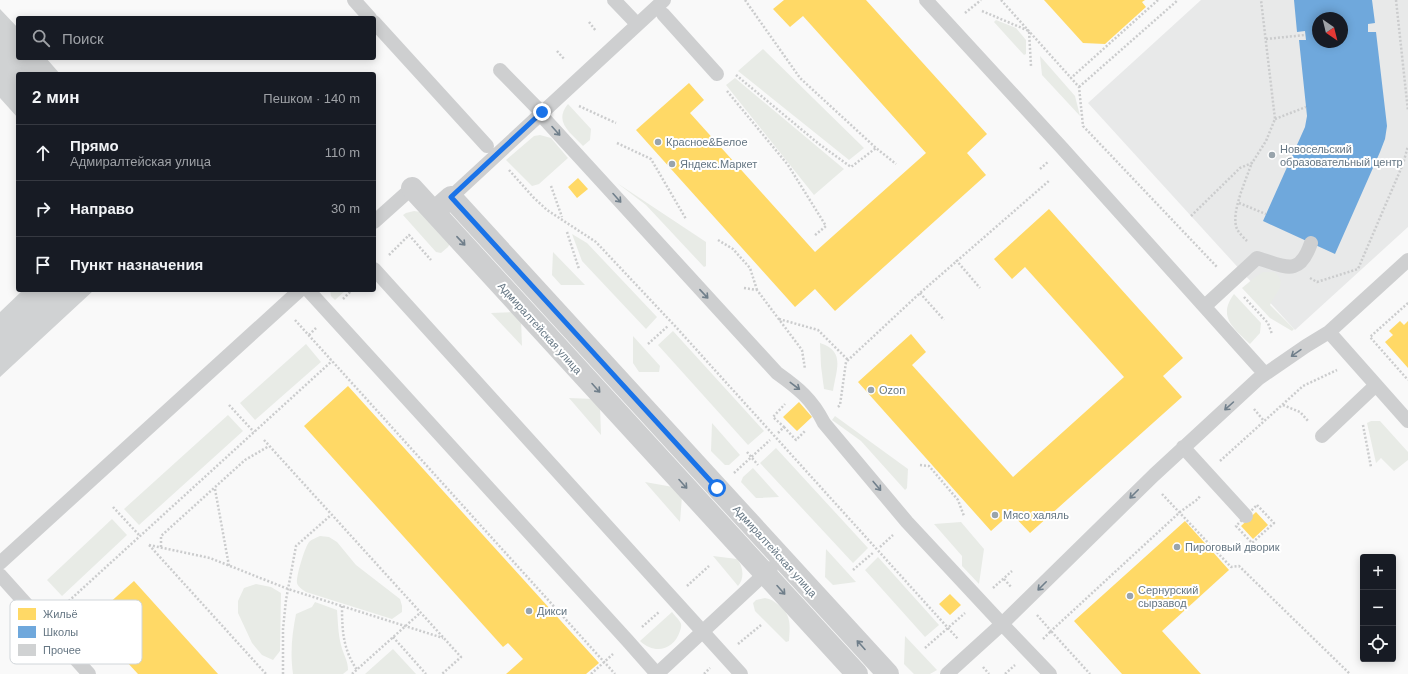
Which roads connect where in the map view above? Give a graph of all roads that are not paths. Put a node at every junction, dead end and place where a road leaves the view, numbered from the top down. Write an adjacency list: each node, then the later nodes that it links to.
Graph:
1 (354, 0): 5 (lane)
2 (614, 0): 7 (lane)
3 (926, 0): 21 (lane)
4 (663, 7): 7 (lane); 9 (lane)
5 (368, 16)
6 (376, 24): 11 (lane)
7 (637, 24): 10 (lane)
8 (500, 70): 10 (lane)
9 (719, 80)
10 (541, 113): 13 (lane); 34 (lane, one-way to 34)
11 (487, 146)
12 (412, 188): 14 (street, Адмиралтейская улица); 15 (lane)
13 (451, 197): 14 (street); 29 (street, Адмиралтейская улица)
14 (434, 212): 31 (street, Адмиралтейская улица, one-way to 31)
15 (376, 220)
16 (1311, 243): 21 (lane)
17 (1408, 260): 22 (lane)
18 (379, 264): 35 (lane)
19 (298, 292): 30 (lane)
20 (310, 292): 38 (lane)
21 (1205, 306): 23 (lane)
22 (1329, 332): 23 (lane, one-way to 23); 24 (lane)
23 (1266, 374): 27 (lane, one-way to 27)
24 (1376, 385): 25 (lane); 26 (lane)
25 (1408, 421)
26 (1322, 436)
27 (1183, 447): 28 (lane); 34 (lane, one-way to 34)
28 (1246, 516)
29 (782, 559): 31 (lane); 41 (street, Адмиралтейская улица, one-way to 29)
30 (0, 563)
31 (765, 574): 35 (lane); 40 (street, Адмиралтейская улица, one-way to 40)
32 (0, 575): 33 (lane)
33 (23, 600)
34 (1002, 624): 42 (lane); 43 (lane)
35 (703, 632): 38 (lane); 39 (lane)
36 (81, 664): 37 (lane)
37 (90, 674)
38 (657, 674)
39 (741, 674)
40 (857, 674)
41 (888, 674)
42 (947, 674)
43 (1050, 674)

